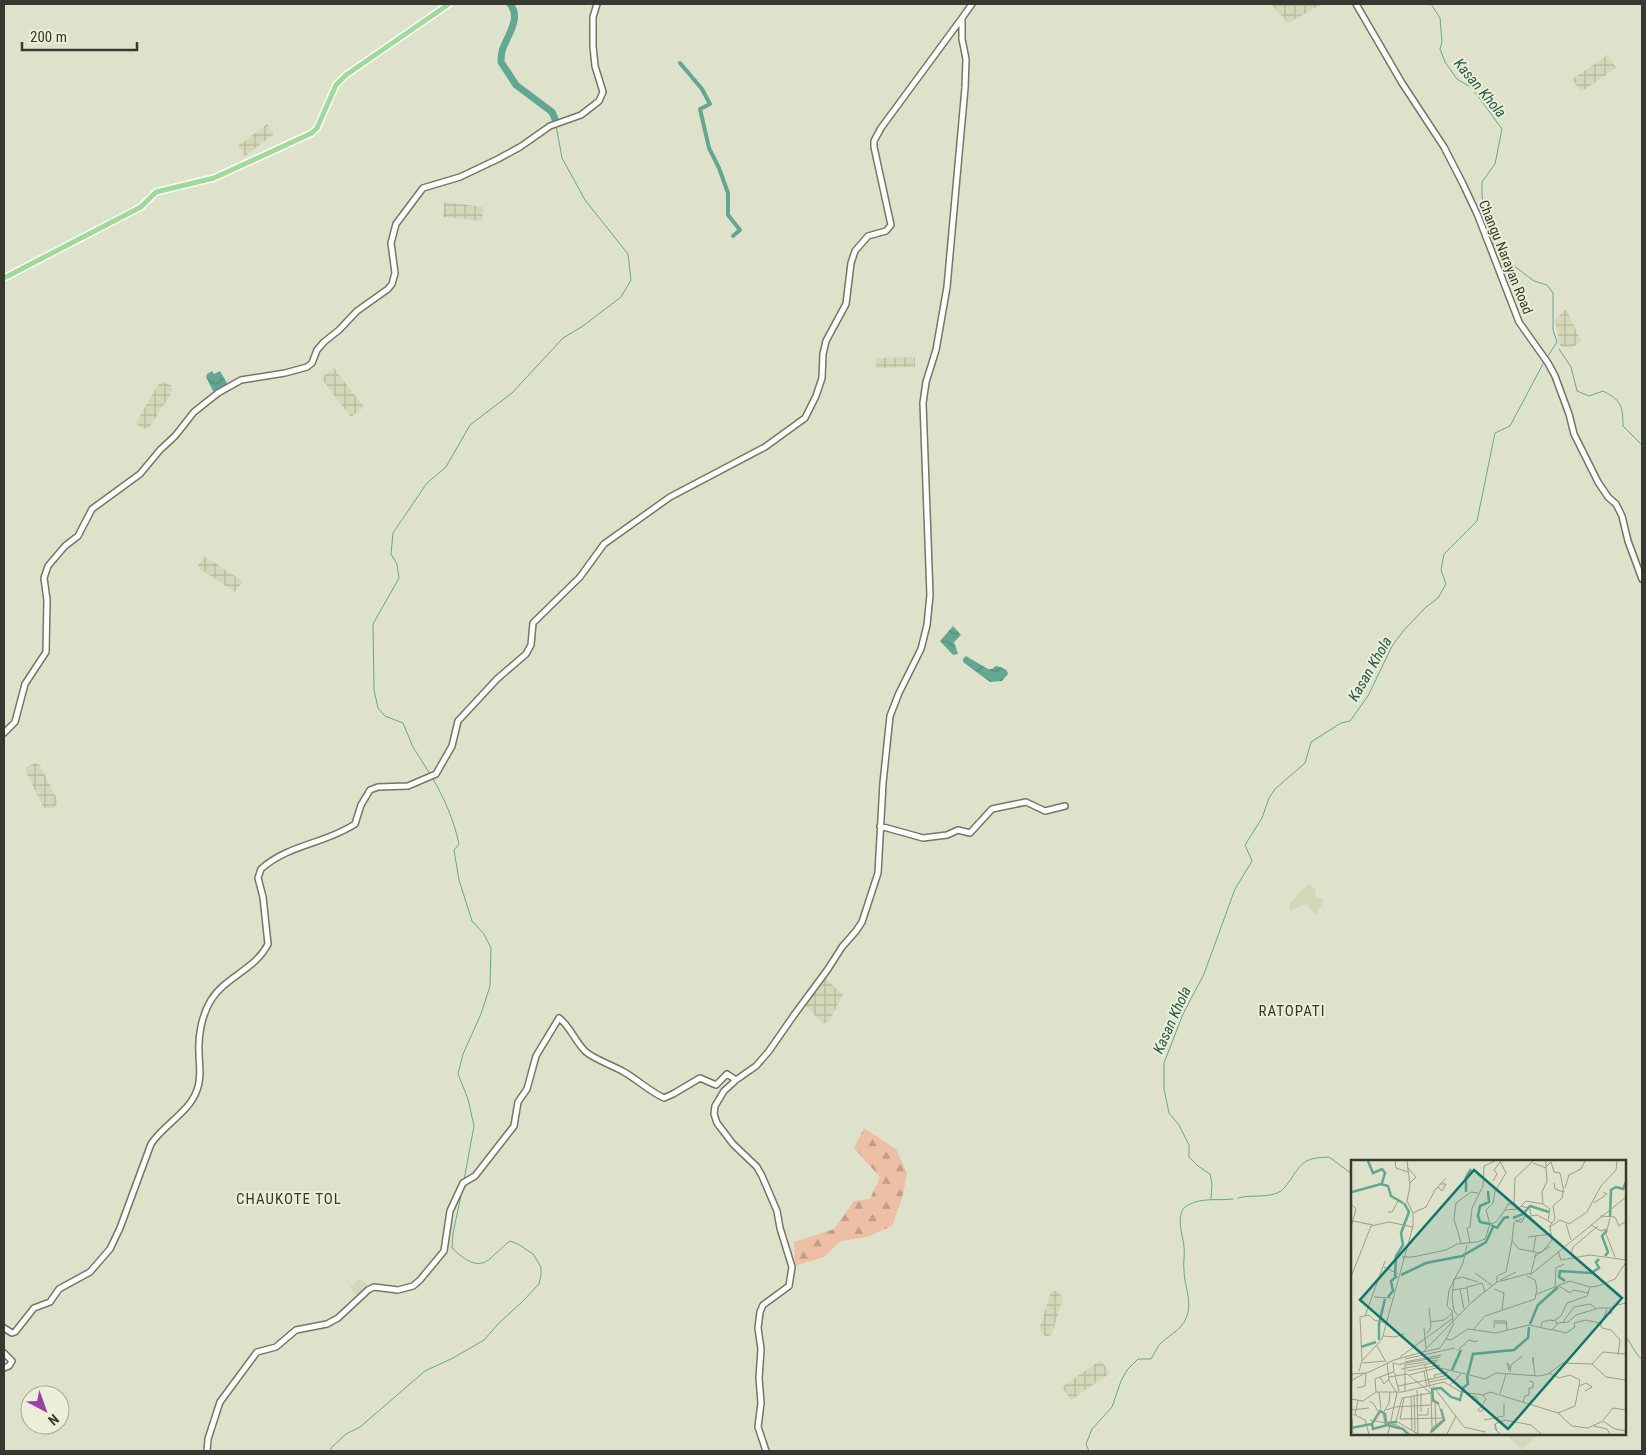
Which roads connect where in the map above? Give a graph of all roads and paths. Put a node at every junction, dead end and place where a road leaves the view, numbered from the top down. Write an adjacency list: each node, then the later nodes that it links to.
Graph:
1 (449, 4): 6 (main road)
2 (597, 4): 8 (main road)
3 (972, 4): 5 (main road)
4 (1356, 4): 7 (main road, Changu Narayan Road)
5 (962, 18): 10 (main road); 12 (main road)
6 (4, 278)
7 (1642, 579)
8 (4, 733)
9 (1065, 806): 10 (main road)
10 (880, 826): 11 (main road)
11 (736, 1080): 15 (main road); 16 (main road)
12 (4, 1328)
13 (4, 1353): 14 (main road)
14 (4, 1368)
15 (207, 1451)
16 (766, 1451)

